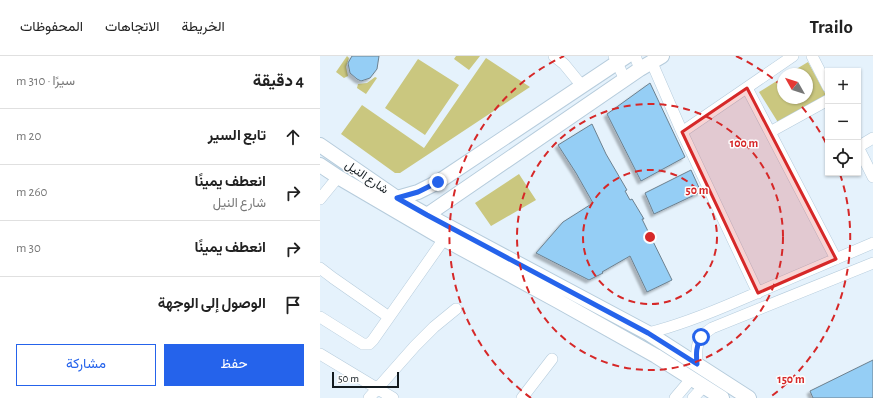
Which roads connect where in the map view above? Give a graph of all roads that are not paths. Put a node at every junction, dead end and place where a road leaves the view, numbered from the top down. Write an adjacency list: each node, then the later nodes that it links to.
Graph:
1 (554, 56): 9 (street)
2 (635, 56): 6 (street)
3 (793, 56): 10 (street)
4 (812, 56): 8 (street)
5 (619, 58): 7 (street); 9 (main road)
6 (651, 63): 7 (main road); 12 (street)
7 (625, 80): 23 (main road)
8 (825, 81)
9 (582, 86): 21 (main road)
10 (747, 88): 12 (street); 13 (street)
11 (825, 102): 13 (street)
12 (682, 132): 29 (street)
13 (770, 132): 26 (street)
14 (873, 138): 16 (street)
15 (320, 145): 21 (main road, شارع النيل)
16 (861, 145)
17 (861, 153): 20 (street)
18 (320, 165): 19 (main road)
19 (338, 177): 22 (street); 24 (main road)
20 (873, 177)
21 (397, 198): 23 (main road, شارع النيل)
22 (320, 199)
23 (427, 215): 33 (main road, شارع النيل)
24 (444, 239): 32 (street); 37 (main road)
25 (873, 243): 26 (street)
26 (836, 259): 29 (street)
27 (873, 263): 36 (street)
28 (320, 268): 32 (street)
29 (758, 293): 33 (street)
30 (456, 309): 38 (street)
31 (320, 317): 32 (street)
32 (389, 317)
33 (648, 333): 36 (main road, شارع النيل)
34 (320, 354): 38 (street)
35 (552, 359): 42 (street)
36 (697, 364): 45 (main road, شارع النيل)
37 (698, 382): 39 (street); 43 (street); 44 (main road)
38 (377, 389): 40 (street); 41 (street)
39 (678, 394): 43 (street)
40 (369, 398)
41 (393, 398)
42 (522, 398)
43 (693, 398)
44 (722, 398)
45 (749, 398)

